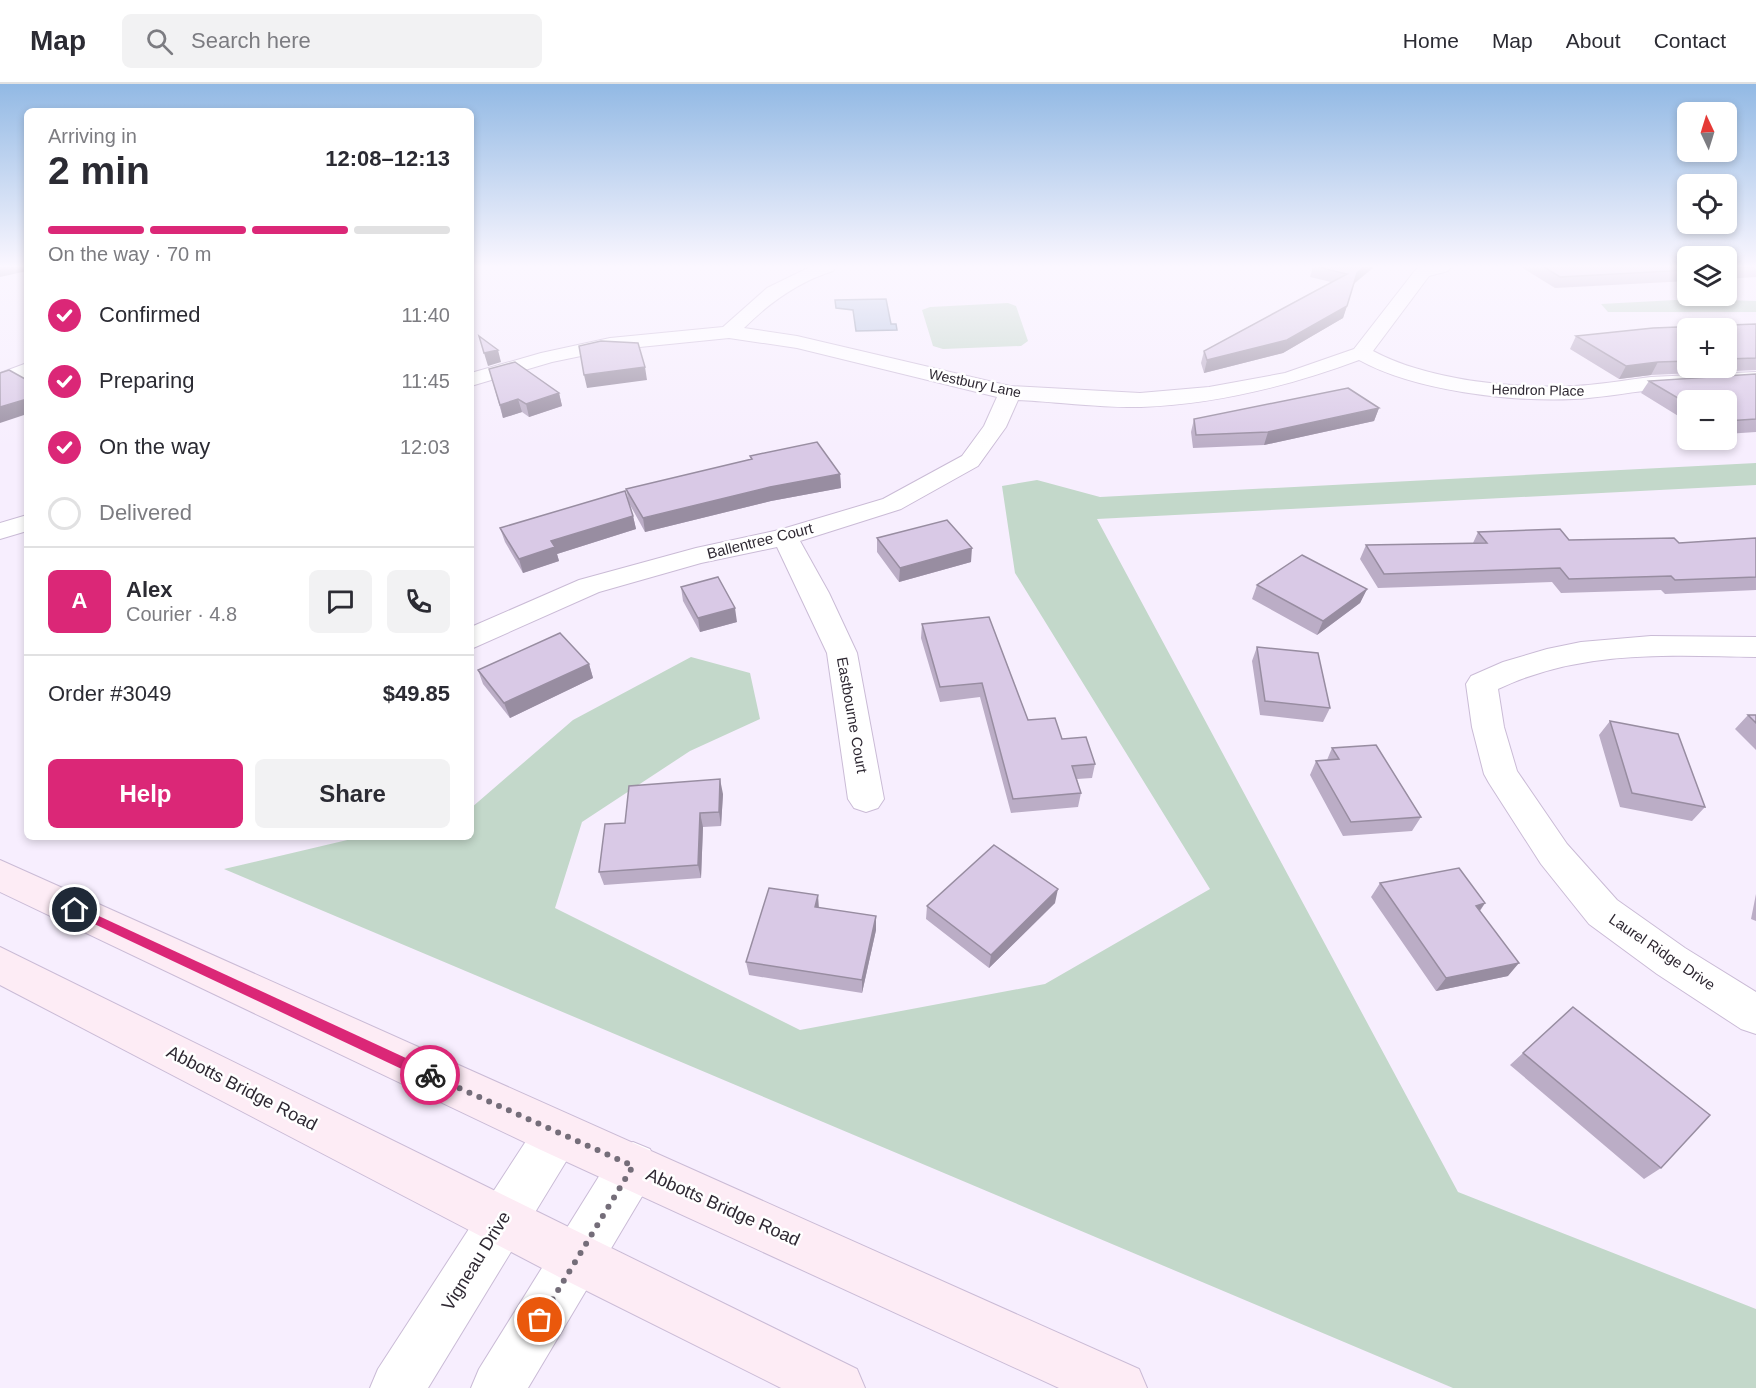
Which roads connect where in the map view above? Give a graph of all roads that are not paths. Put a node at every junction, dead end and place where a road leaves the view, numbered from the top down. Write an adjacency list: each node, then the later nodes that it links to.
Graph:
1 (733, 328): 3 (street)
2 (1380, 328): 4 (street)
3 (729, 332): 7 (street, Westbury Lane); 9 (street, Westbury Lane)
4 (1361, 353): 6 (street, Hendron Place); 9 (street, Westbury Lane)
5 (24, 370): 8 (street)
6 (1756, 378)
7 (474, 379)
8 (0, 381)
9 (1010, 393): 12 (street, Ballentree Court)
10 (24, 524): 11 (street)
11 (0, 531)
12 (784, 537): 13 (street, Ballentree Court); 15 (street, Eastbourne Court)
13 (474, 638)
14 (1756, 647): 18 (street, Laurel Ridge Drive)
15 (866, 799)
16 (0, 874): 19 (main road, Abbotts Bridge Road)
17 (0, 965): 21 (main road, Abbotts Bridge Road)
18 (1756, 1015)
19 (556, 1134): 20 (main road, Abbotts Bridge Road); 21 (street, Vigneau Drive)
20 (633, 1166): 22 (street); 26 (main road, Abbotts Bridge Road)
21 (502, 1219): 22 (main road, Abbotts Bridge Road); 23 (street, Vigneau Drive)
22 (577, 1259): 24 (street); 25 (main road, Abbotts Bridge Road)
23 (397, 1388)
24 (498, 1388)
25 (838, 1388)
26 (1120, 1388)

